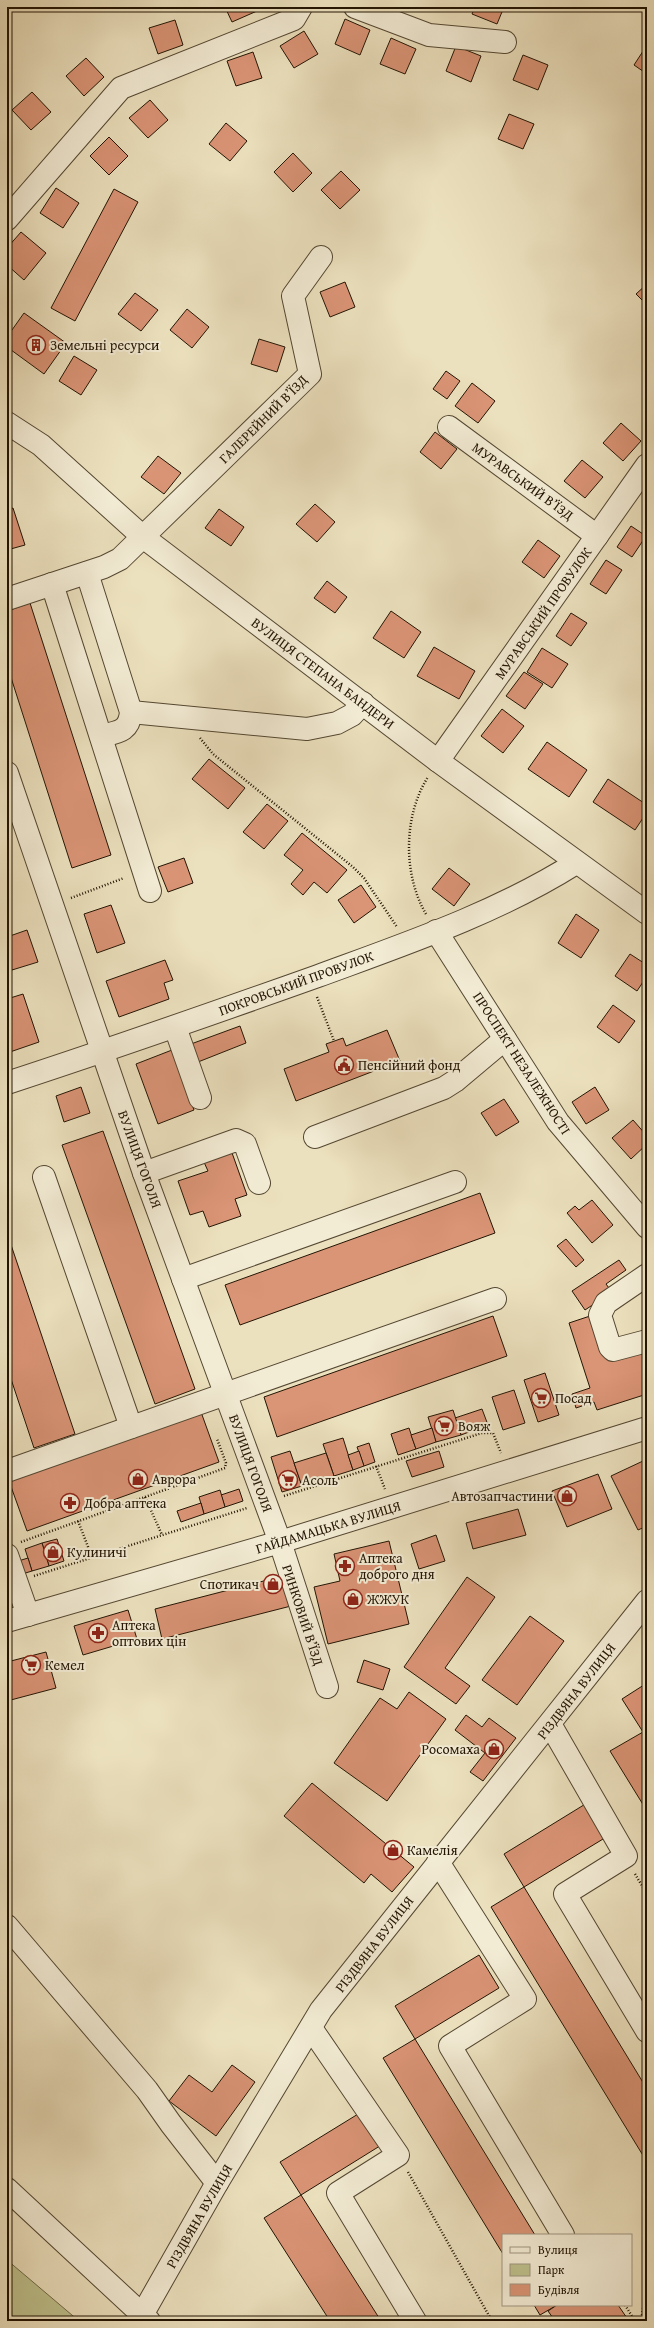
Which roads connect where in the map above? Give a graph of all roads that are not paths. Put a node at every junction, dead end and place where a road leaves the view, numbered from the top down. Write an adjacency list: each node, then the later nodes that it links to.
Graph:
1 (301, 7): 4 (street)
2 (355, 7): 3 (street)
3 (505, 42)
4 (7, 218)
5 (321, 256): 10 (street, ГАЛЕРЕЙНИЙ В’ЇЗД)
6 (7, 423): 10 (street, ВУЛИЦЯ СТЕПАНА БАНДЕРИ)
7 (449, 427): 9 (street, МУРАВСЬКИЙ В’ЇЗД)
8 (647, 465): 9 (street, МУРАВСЬКИЙ ПРОВУЛОК)
9 (598, 536): 17 (street, МУРАВСЬКИЙ ПРОВУЛОК)
10 (143, 537): 11 (street); 14 (street, ВУЛИЦЯ СТЕПАНА БАНДЕРИ)
11 (87, 572): 12 (street); 15 (street)
12 (52, 584): 13 (street); 16 (street)
13 (7, 599)
14 (363, 704): 15 (street); 17 (street, ВУЛИЦЯ СТЕПАНА БАНДЕРИ)
15 (131, 712): 16 (street)
16 (101, 736): 20 (street)
17 (438, 761): 19 (street, ВУЛИЦЯ СТЕПАНА БАНДЕРИ)
18 (7, 773): 25 (street, ВУЛИЦЯ ГОГОЛЯ)
19 (576, 863): 21 (street, ВУЛИЦЯ СТЕПАНА БАНДЕРИ); 22 (street, ПОКРОВСЬКИЙ ПРОВУЛОК)
20 (147, 881)
21 (647, 913)
22 (436, 931): 23 (street, ПОКРОВСЬКИЙ ПРОВУЛОК); 24 (street, ПРОСПЕКТ НЕЗАЛЕЖНОСТІ)
23 (175, 1027): 25 (street, ПОКРОВСЬКИЙ ПРОВУЛОК); 27 (street)
24 (505, 1039): 28 (street); 33 (street, ПРОСПЕКТ НЕЗАЛЕЖНОСТІ)
25 (102, 1052): 26 (street, ПОКРОВСЬКИЙ ПРОВУЛОК); 29 (street, ВУЛИЦЯ ГОГОЛЯ)
26 (7, 1083)
27 (200, 1098)
28 (315, 1137)
29 (144, 1173): 32 (street); 34 (street, ВУЛИЦЯ ГОГОЛЯ)
30 (44, 1177): 39 (street)
31 (455, 1182): 34 (street)
32 (259, 1183)
33 (647, 1227)
34 (183, 1279): 38 (street, ВУЛИЦЯ ГОГОЛЯ)
35 (646, 1279): 37 (street)
36 (495, 1299): 38 (street)
37 (647, 1341)
38 (225, 1393): 39 (street); 42 (street, ВУЛИЦЯ ГОГОЛЯ)
39 (132, 1427): 41 (street)
40 (647, 1428): 42 (street, ГАЙДАМАЦЬКА ВУЛИЦЯ)
41 (8, 1468)
42 (280, 1542): 45 (street, ГАЙДАМАЦЬКА ВУЛИЦЯ); 47 (street, РИНКОВИЙ В’ЇЗД)
43 (14, 1564): 45 (street)
44 (647, 1601): 48 (street, РІЗДВЯНА ВУЛИЦЯ)
45 (28, 1615): 46 (street, ГАЙДАМАЦЬКА ВУЛИЦЯ)
46 (7, 1621)
47 (327, 1687)
48 (550, 1724): 49 (street, РІЗДВЯНА ВУЛИЦЯ); 52 (street)
49 (438, 1862): 51 (street, РІЗДВЯНА ВУЛИЦЯ); 55 (street)
50 (7, 1926): 53 (street)
51 (311, 2028): 53 (street, РІЗДВЯНА ВУЛИЦЯ); 57 (street)
52 (647, 2031)
53 (217, 2183): 56 (street, РІЗДВЯНА ВУЛИЦЯ)
54 (7, 2189): 56 (street)
55 (562, 2234)
56 (145, 2318)
57 (415, 2321)

